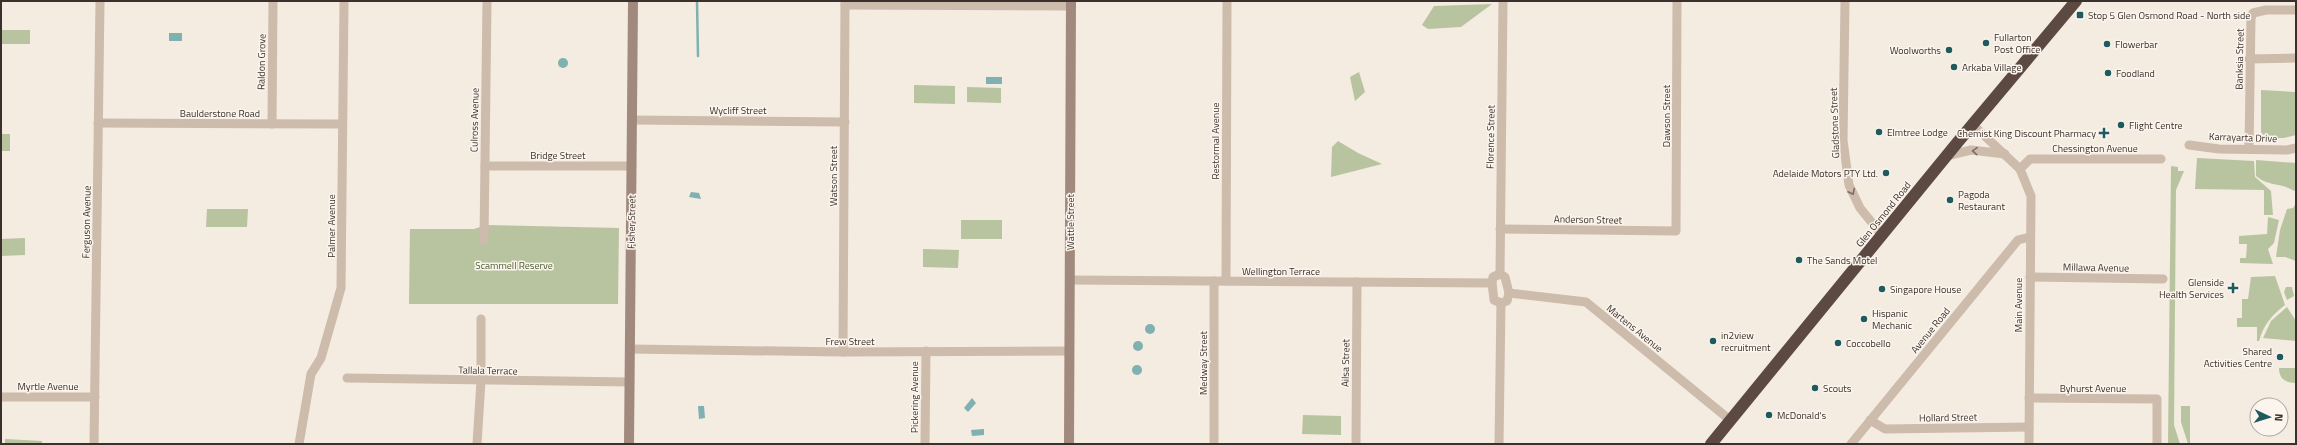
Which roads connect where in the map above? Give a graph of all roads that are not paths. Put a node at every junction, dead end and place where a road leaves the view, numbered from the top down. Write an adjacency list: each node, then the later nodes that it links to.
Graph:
1 (100, 1): 18 (street, Ferguson Avenue)
2 (273, 1): 19 (street, Raldon Grove)
3 (344, 1): 20 (street, Palmer Avenue)
4 (486, 1): 28 (street, Culross Avenue)
5 (633, 1): 16 (street, Fisher Street)
6 (1227, 1): 41 (street, Restormal Avenue)
7 (1503, 1): 31 (street, Florence Street)
8 (1677, 1): 32 (street, Dawson Street)
9 (1845, 1): 33 (street, Gladstone Street, one-way to 33)
10 (2076, 1): 21 (highway, Glen Osmond Road)
11 (845, 3): 12 (street); 17 (street, Watson Street)
12 (1071, 4): 39 (street, Wattle Street)
13 (2296, 10): 15 (street, Banksia Street)
14 (2296, 58): 15 (street)
15 (2249, 59): 24 (street, Banksia Street)
16 (632, 120): 17 (street, Wycliff Street); 29 (street, Fisher Street)
17 (845, 122): 50 (street, Watson Street)
18 (98, 123): 19 (street, Baulderstone Road); 55 (street, Ferguson Avenue)
19 (272, 124): 20 (street, Baulderstone Road)
20 (342, 124): 61 (street, Palmer Avenue)
21 (1973, 125): 25 (street, Main Avenue); 26 (highway, Glen Osmond Road)
22 (2189, 145): 24 (street, Karrayarta Drive)
23 (2296, 148): 24 (street, Karrayarta Drive)
24 (2249, 149)
25 (2005, 154): 26 (street, one-way to 26); 30 (street, Main Avenue)
26 (1946, 156): 33 (highway, Glen Osmond Road)
27 (2161, 158): 30 (street, Chessington Avenue)
28 (485, 166): 29 (street, Bridge Street); 35 (street, Culross Avenue)
29 (632, 166): 47 (street, Fisher Street)
30 (2020, 169): 34 (street, Main Avenue)
31 (1500, 229): 32 (street, Anderson Street); 36 (street, Florence Street)
32 (1676, 231)
33 (1882, 235): 57 (highway, Glen Osmond Road)
34 (2030, 237): 37 (street, Main Avenue); 58 (street, Avenue Road)
35 (484, 240)
36 (1500, 274): 43 (street); 44 (street)
37 (2030, 277): 38 (street, Millawa Avenue); 56 (street, Main Avenue)
38 (2163, 279)
39 (1070, 280): 40 (street, Wellington Terrace); 49 (street, Wattle Street)
40 (1214, 281): 41 (street, Wellington Terrace); 66 (street, Medway Street)
41 (1226, 281): 42 (street, Wellington Terrace)
42 (1358, 282): 43 (street, Wellington Terrace); 67 (street, Ailsa Street)
43 (1492, 283): 45 (street)
44 (1509, 294): 45 (street); 57 (street, Martens Avenue)
45 (1501, 304): 68 (street)
46 (481, 319): 52 (street)
47 (630, 349): 50 (street, Frew Street); 53 (street, Fisher Street)
48 (926, 351): 49 (street, Frew Street); 50 (street, Frew Street); 64 (street, Pickering Avenue)
49 (1069, 351): 65 (street, Wattle Street)
50 (843, 352)
51 (347, 378): 52 (street, Tallala Terrace)
52 (481, 381): 53 (street, Tallala Terrace); 62 (street)
53 (630, 382): 63 (street, Fisher Street)
54 (1, 397): 55 (street, Myrtle Avenue)
55 (95, 397): 60 (street, Ferguson Avenue)
56 (2029, 398): 59 (street, Main Avenue); 72 (street, Byhurst Avenue)
57 (1730, 420): 69 (highway, Glen Osmond Road)
58 (1870, 420): 59 (street, Hollard Street); 70 (street, Avenue Road)
59 (2029, 427): 71 (street, Main Avenue)
60 (94, 444)
61 (299, 444)
62 (477, 444)
63 (630, 444)
64 (925, 444)
65 (1069, 444)
66 (1214, 444)
67 (1356, 444)
68 (1499, 444)
69 (1711, 444)
70 (1851, 444)
71 (2029, 444)
72 (2157, 444)

